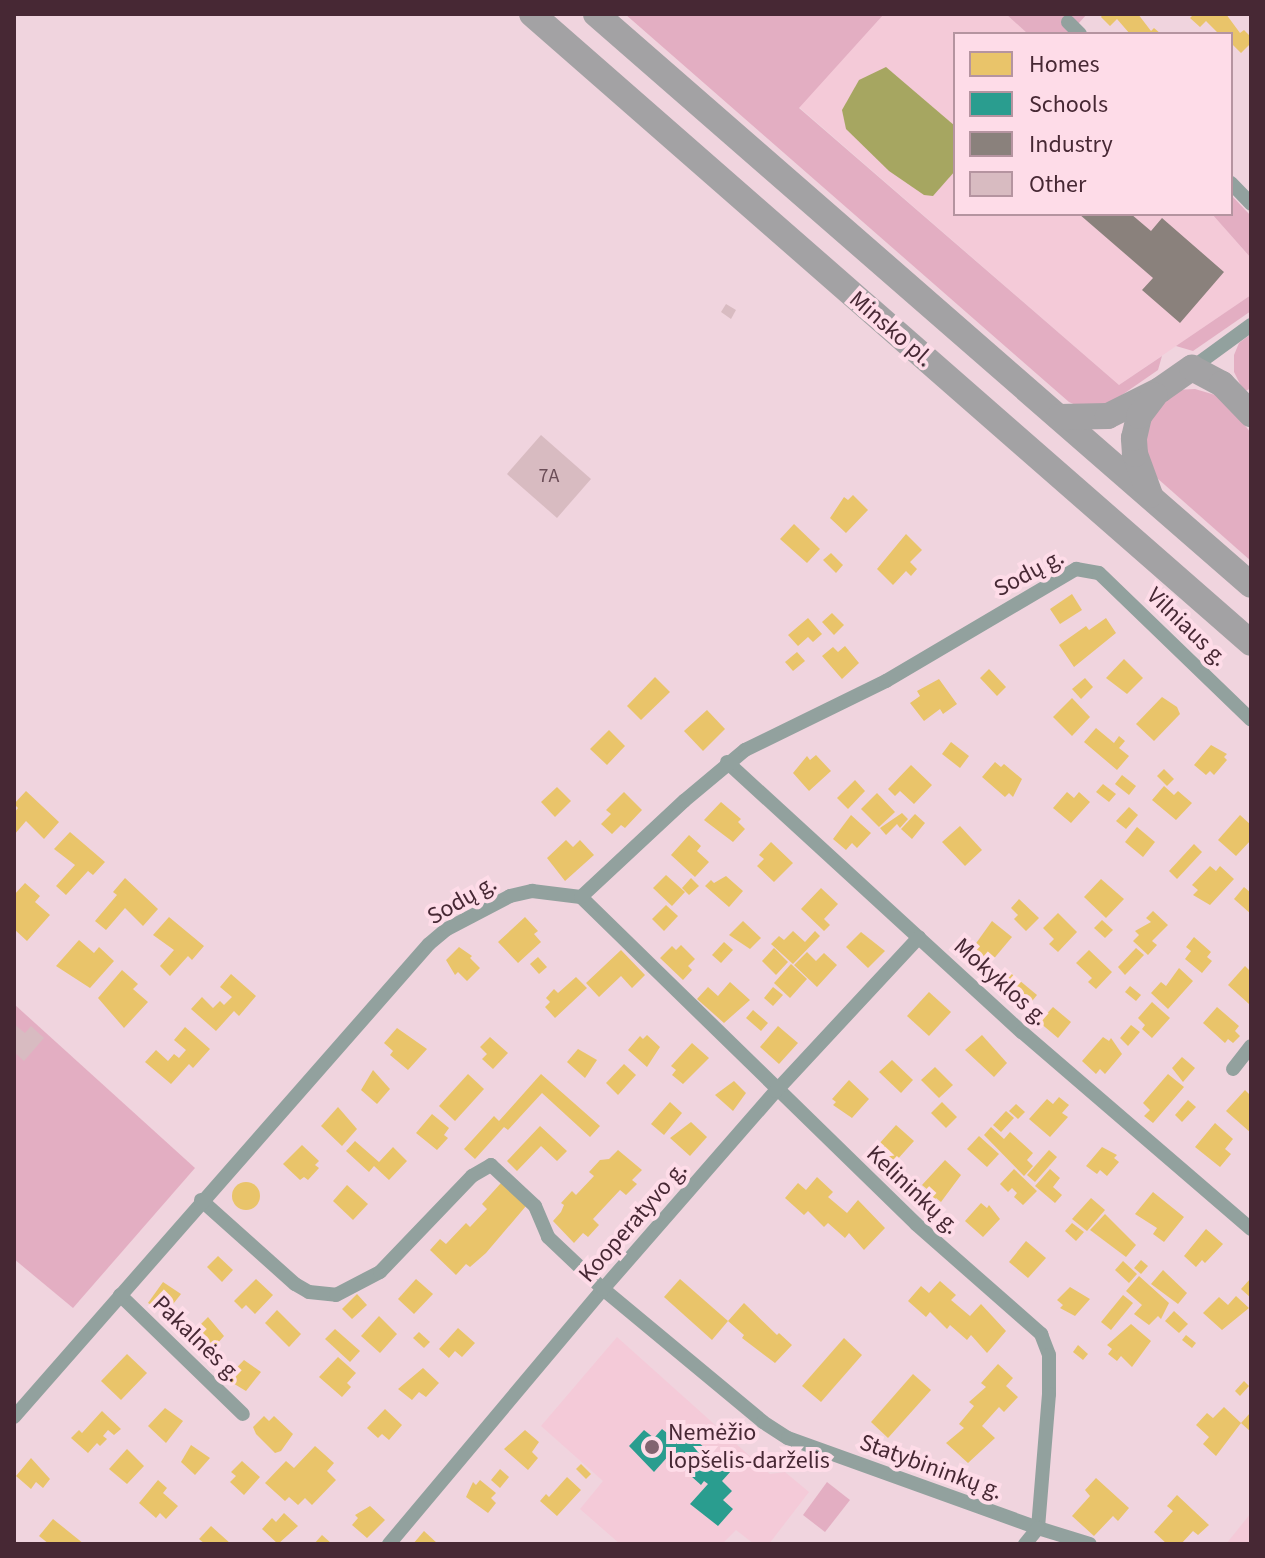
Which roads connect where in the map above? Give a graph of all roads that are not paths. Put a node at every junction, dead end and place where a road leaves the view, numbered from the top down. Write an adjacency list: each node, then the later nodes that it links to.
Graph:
1 (532, 14): 15 (highway, Minsko pl.)
2 (596, 14): 11 (highway, Minsko pl.)
3 (1068, 22): 4 (street)
4 (1078, 32)
5 (1233, 185): 6 (street)
6 (1251, 204)
7 (1251, 325): 8 (street)
8 (1192, 368): 9 (highway); 10 (highway)
9 (1160, 390): 11 (highway); 12 (highway)
10 (1251, 414)
11 (1059, 417): 12 (highway, Minsko pl.)
12 (1151, 497): 14 (highway, Minsko pl.)
13 (1089, 569): 16 (street, Vilniaus g.); 17 (street, Sodų g.)
14 (1251, 585)
15 (1251, 643)
16 (1251, 720)
17 (727, 762): 18 (street, Sodų g.); 19 (street, Mokyklos g.)
18 (581, 897): 22 (street, Kelininkų g.); 23 (street, Sodų g.)
19 (919, 937): 22 (street, Kooperatyvo g.); 24 (street, Mokyklos g.)
20 (1251, 1046): 21 (street)
21 (1233, 1069)
22 (776, 1091): 25 (street, Kooperatyvo g.); 29 (street, Kelininkų g.)
23 (201, 1200): 25 (street, Statybininkų g.); 26 (street, Sodų g.)
24 (1251, 1229)
25 (603, 1289): 29 (street, Statybininkų g.); 30 (street, Kooperatyvo g.)
26 (120, 1295): 27 (street, Pakalnės g.); 28 (street, Sodų g.)
27 (243, 1414)
28 (14, 1417)
29 (1038, 1528): 31 (street); 32 (street)
30 (389, 1544)
31 (1025, 1544)
32 (1090, 1544)

